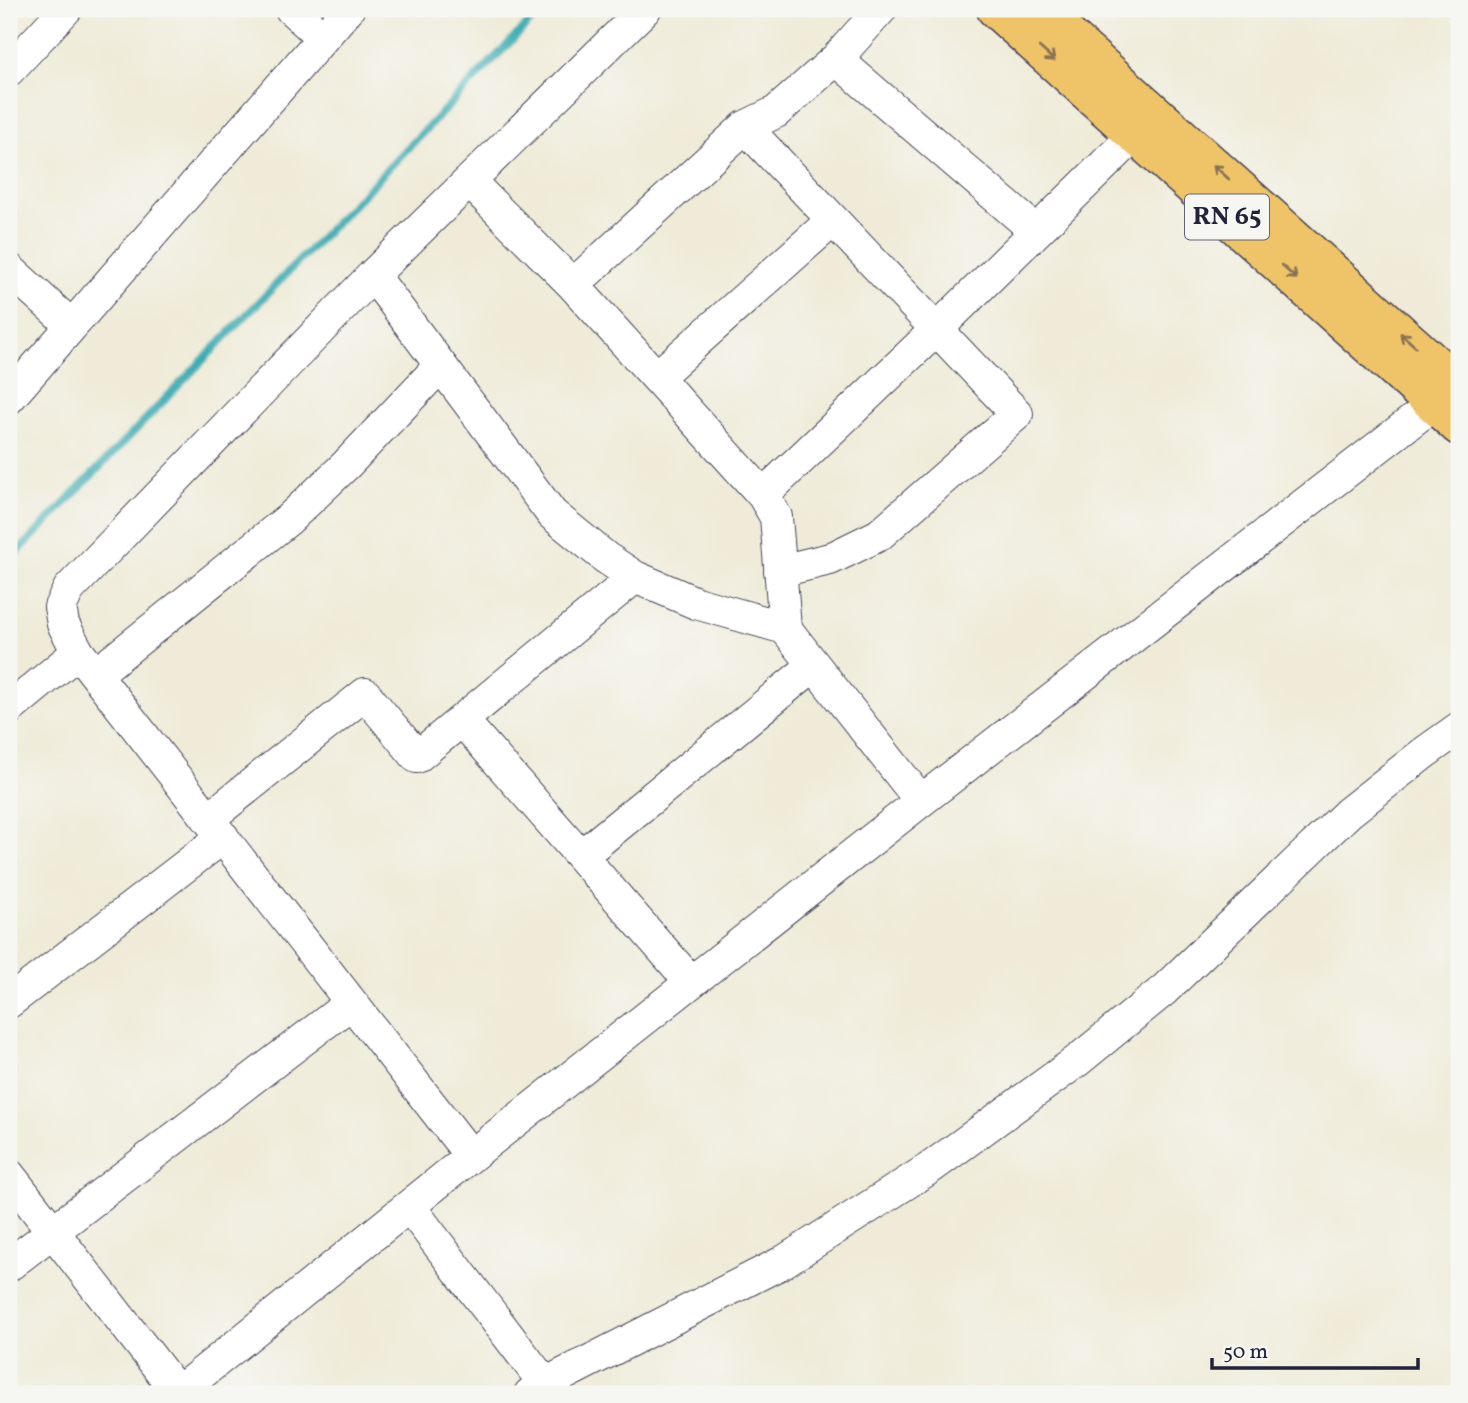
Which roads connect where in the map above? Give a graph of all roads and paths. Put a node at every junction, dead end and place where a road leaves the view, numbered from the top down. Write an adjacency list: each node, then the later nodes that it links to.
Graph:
1 (66, 9): 10 (street)
2 (291, 9): 8 (street)
3 (348, 9): 8 (street)
4 (645, 9): 13 (street)
5 (881, 9): 9 (street)
6 (996, 9): 11 (main road, RN 65, one-way to 11)
7 (1038, 9): 11 (main road, RN 65)
8 (322, 37): 19 (street)
9 (836, 59): 12 (street); 15 (street)
10 (9, 70)
11 (1145, 124): 15 (street); 24 (main road, RN 65)
12 (745, 127): 14 (street); 18 (street)
13 (468, 181): 17 (street); 18 (street)
14 (833, 220): 20 (street); 22 (street)
15 (1036, 231): 20 (street)
16 (9, 269): 19 (street)
17 (373, 275): 21 (street); 29 (street)
18 (573, 285): 22 (street)
19 (71, 325): 23 (street)
20 (937, 329): 25 (street); 26 (street)
21 (440, 366): 27 (street); 29 (street)
22 (657, 377): 25 (street)
23 (9, 398)
24 (1453, 400): 34 (street)
25 (763, 495): 26 (street)
26 (780, 571): 28 (street)
27 (635, 578): 28 (street); 32 (street)
28 (785, 628): 30 (street)
29 (87, 663): 31 (street); 35 (street)
30 (814, 664): 34 (street); 36 (street)
31 (9, 709)
32 (462, 720): 35 (street); 36 (street)
33 (1459, 728): 45 (street)
34 (921, 801): 37 (street)
35 (216, 828): 38 (street); 39 (street)
36 (581, 856): 37 (street)
37 (691, 982): 40 (street)
38 (9, 1002)
39 (351, 1003): 40 (street); 43 (street)
40 (471, 1156): 42 (street)
41 (9, 1175): 43 (street)
42 (410, 1206): 45 (street); 46 (street)
43 (51, 1231): 44 (street); 46 (street)
44 (9, 1265)
45 (538, 1389)
46 (177, 1394)

